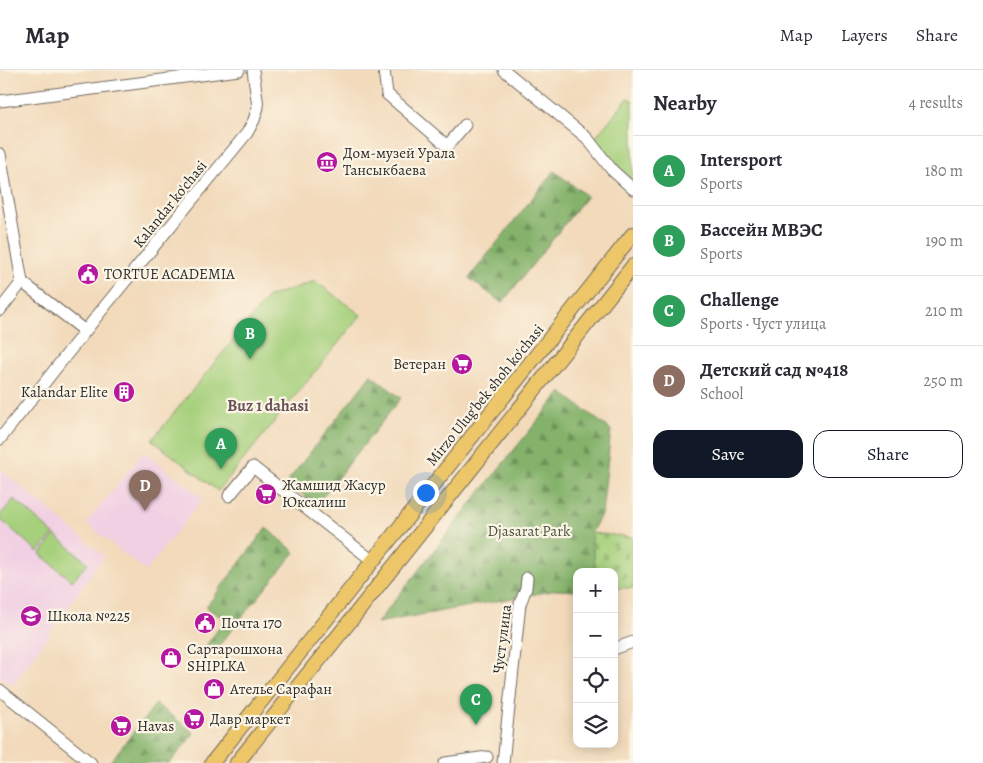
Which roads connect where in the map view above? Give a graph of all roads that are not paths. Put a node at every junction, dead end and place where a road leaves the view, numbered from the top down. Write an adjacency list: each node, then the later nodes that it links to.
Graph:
1 (239, 70): 5 (street)
2 (253, 70): 13 (street, Kalandar ko'chasi)
3 (384, 70): 6 (street)
4 (504, 70): 8 (street)
5 (0, 101)
6 (465, 126)
7 (0, 154): 11 (street)
8 (633, 189)
9 (633, 234): 16 (main road, Mirzo Ulug'bek shoh ko'chasi)
10 (633, 266): 24 (main road)
11 (22, 282): 12 (street); 13 (street)
12 (0, 310)
13 (85, 331): 14 (street, Kalandar ko'chasi)
14 (0, 439)
15 (229, 496): 16 (street)
16 (373, 561): 23 (main road, Mirzo Ulug'bek shoh ko'chasi)
17 (526, 578): 26 (street, Чуст улица)
18 (633, 642): 19 (street)
19 (618, 648)
20 (0, 690): 22 (street)
21 (487, 757): 25 (street)
22 (91, 763)
23 (212, 763)
24 (237, 763)
25 (445, 763)
26 (504, 763)

